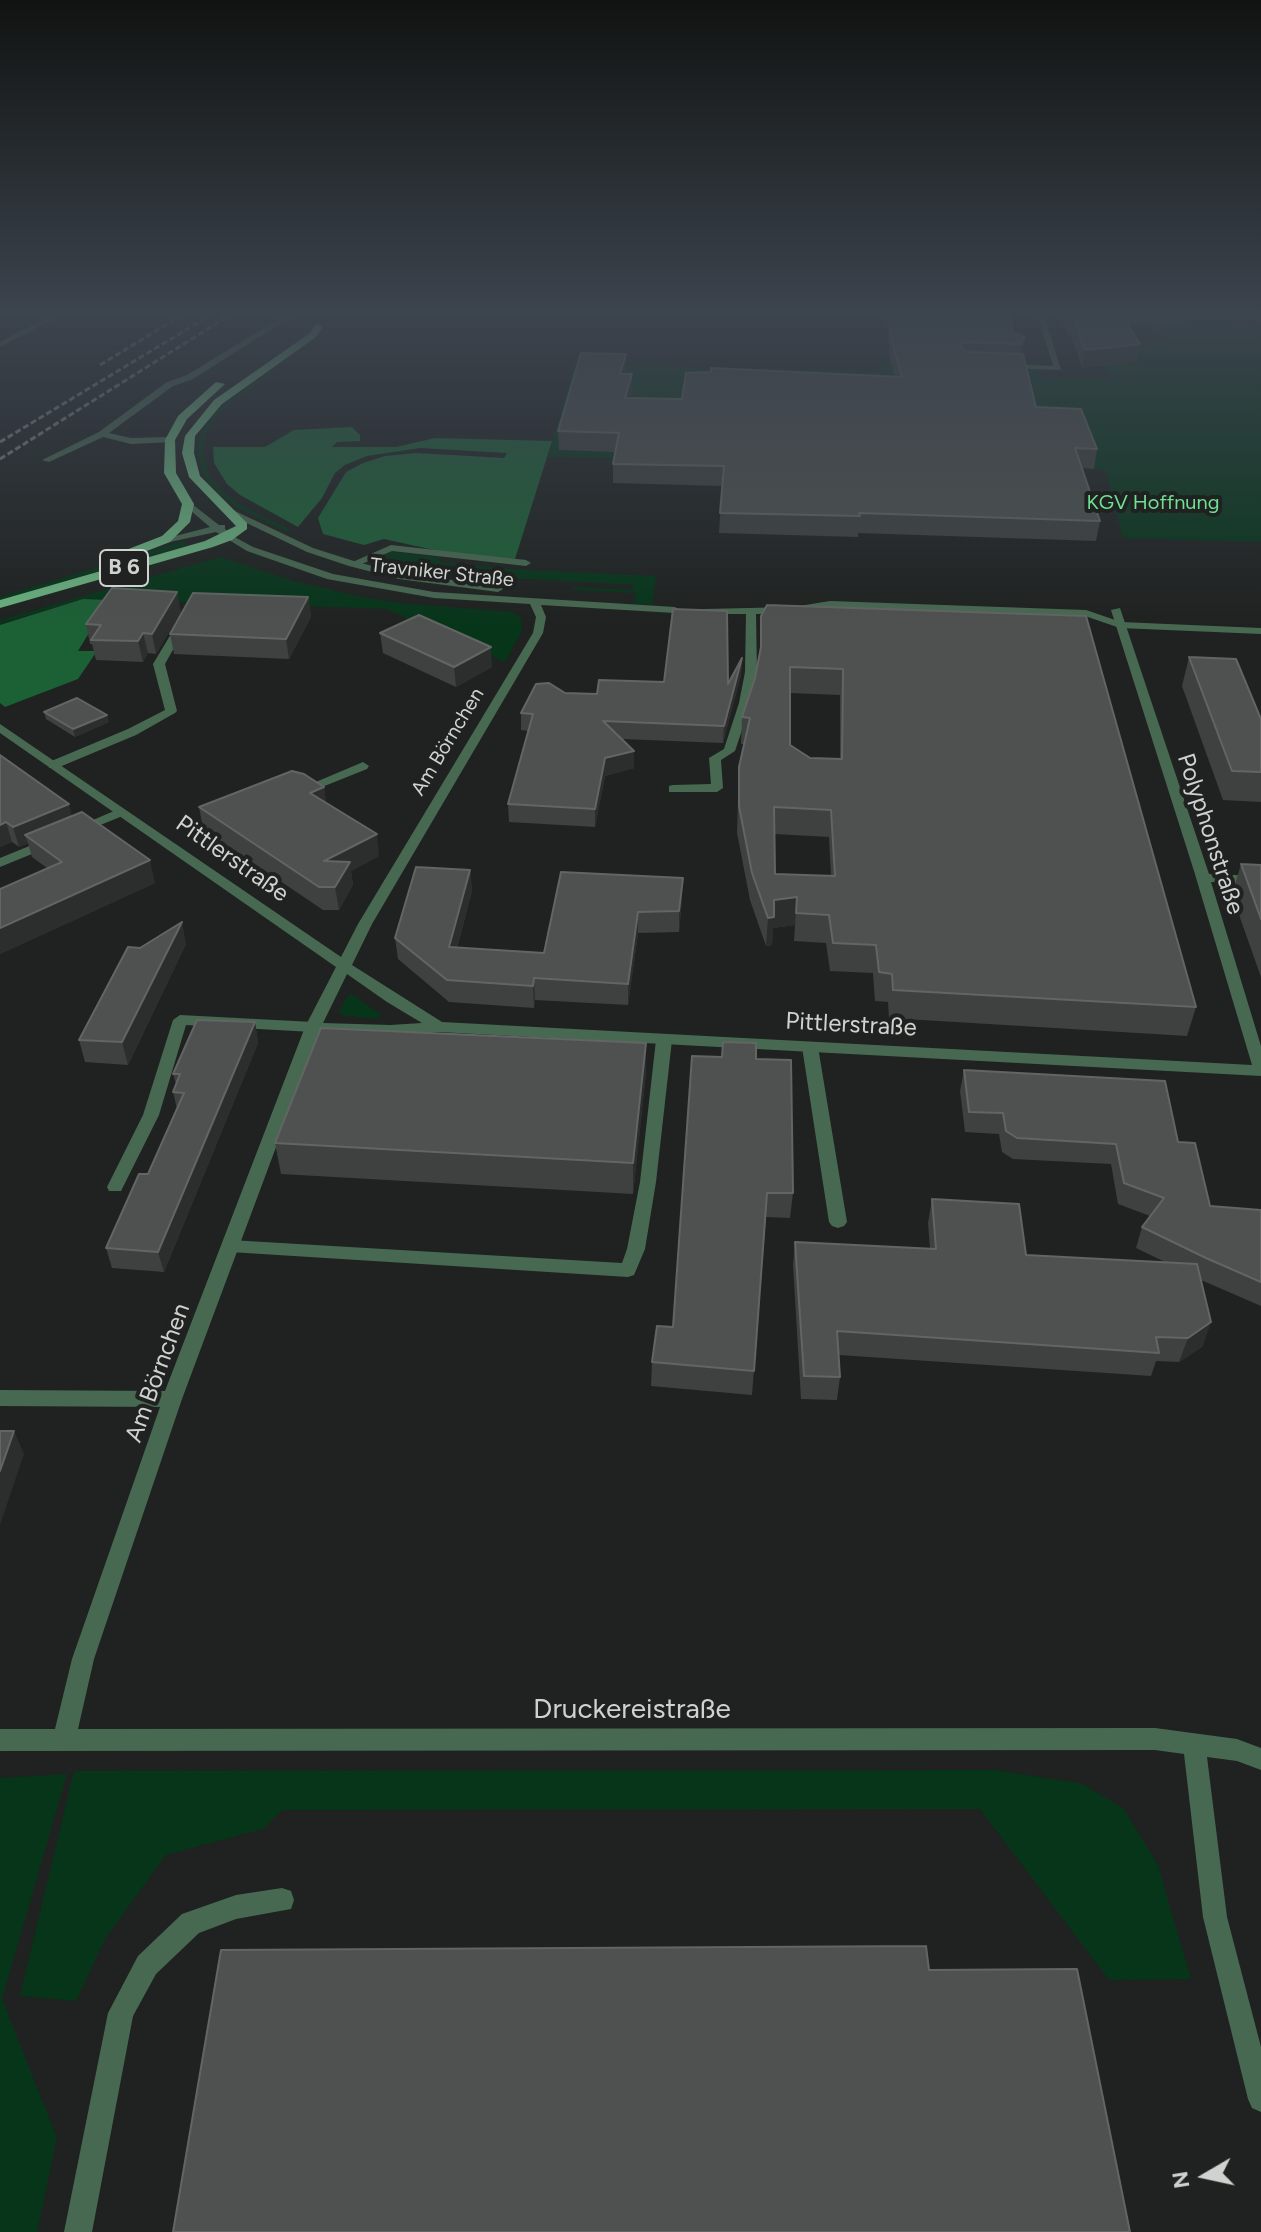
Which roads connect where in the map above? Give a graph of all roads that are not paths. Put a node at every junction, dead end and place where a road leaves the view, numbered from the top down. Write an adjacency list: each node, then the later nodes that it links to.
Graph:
1 (122, 419): 4 (street)
2 (181, 419): 5 (main road)
3 (202, 419): 8 (main road, Travniker Straße)
4 (102, 434): 5 (street); 6 (street)
5 (170, 440): 7 (main road, Travniker Straße)
6 (46, 460)
7 (188, 504): 10 (street, Travniker Straße); 13 (main road, B 6)
8 (233, 513): 9 (main road); 11 (street, Travniker Straße)
9 (243, 526): 10 (street); 11 (street); 12 (main road, B 6)
10 (215, 528): 12 (street, Travniker Straße); 13 (street)
11 (268, 530): 15 (street, Travniker Straße)
12 (228, 537): 17 (street, Travniker Straße); 18 (main road, B 6)
13 (159, 543): 16 (main road, B 6)
14 (526, 563): 15 (street)
15 (353, 564): 17 (street, Travniker Straße)
16 (0, 592)
17 (534, 601): 19 (street); 34 (street, Am Börnchen)
18 (0, 604)
19 (688, 610)
20 (702, 611): 21 (street)
21 (751, 612): 23 (street); 28 (street)
22 (189, 613): 26 (street)
23 (1118, 617): 24 (street); 32 (street, Polyphonstraße)
24 (1261, 631)
25 (0, 728): 26 (street, Pittlerstraße)
26 (53, 765): 30 (street, Pittlerstraße)
27 (363, 766): 29 (street)
28 (673, 789)
29 (303, 790)
30 (121, 812): 31 (street); 34 (street, Pittlerstraße)
31 (0, 863)
32 (1203, 878): 33 (street); 39 (street, Polyphonstraße)
33 (1261, 880)
34 (342, 964): 35 (street, Am Börnchen); 36 (street, Pittlerstraße)
35 (313, 1027): 36 (street, Pittlerstraße); 40 (street); 42 (street, Am Börnchen)
36 (439, 1027): 37 (street, Pittlerstraße)
37 (664, 1040): 38 (street, Pittlerstraße); 42 (street)
38 (810, 1047): 39 (street, Pittlerstraße); 41 (street)
39 (1261, 1071)
40 (115, 1187)
41 (838, 1222)
42 (230, 1246): 44 (street, Am Börnchen)
43 (0, 1398): 44 (street)
44 (172, 1399): 46 (street, Am Börnchen)
45 (0, 1740): 46 (street, Druckereistraße)
46 (64, 1741): 47 (street, Druckereistraße)
47 (1194, 1743): 48 (street, Druckereistraße); 50 (street)
48 (1261, 1759)
49 (282, 1900): 51 (street)
50 (1261, 2099)
51 (78, 2232)

